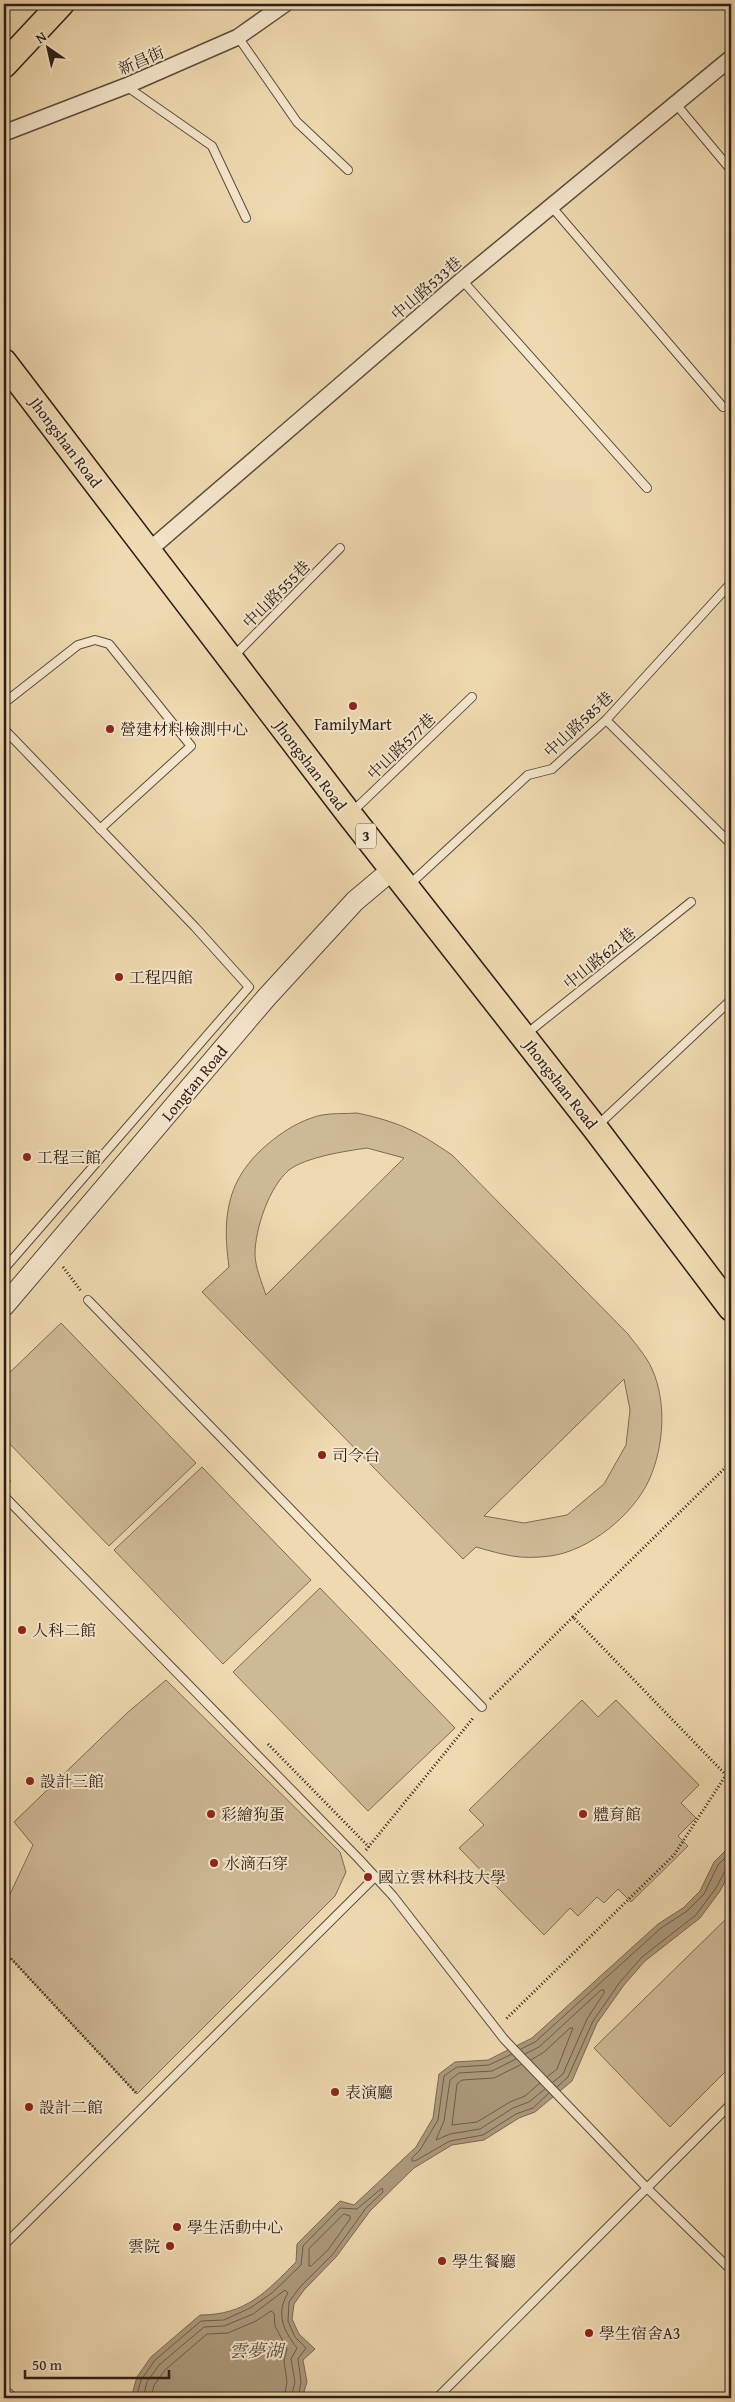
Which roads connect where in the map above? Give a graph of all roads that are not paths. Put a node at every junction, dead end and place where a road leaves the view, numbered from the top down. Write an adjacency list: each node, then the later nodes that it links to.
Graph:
1 (61, 4): 5 (main road)
2 (285, 4): 3 (street, 新昌街)
3 (238, 37): 6 (street, 新昌街); 9 (lane)
4 (731, 58): 7 (street, 中山路533巷)
5 (4, 65)
6 (126, 86): 8 (street, 新昌街); 12 (lane)
7 (675, 103): 10 (lane); 11 (street, 中山路533巷)
8 (4, 133)
9 (348, 170)
10 (731, 170)
11 (551, 206): 13 (street, 中山路533巷); 15 (lane)
12 (246, 218)
13 (462, 280): 16 (lane); 18 (street, 中山路533巷)
14 (4, 362): 18 (main road, Jhongshan Road / 3)
15 (724, 407)
16 (646, 488)
17 (340, 548): 20 (lane, 中山路555巷)
18 (148, 551): 20 (main road, Jhongshan Road / 3)
19 (731, 583): 23 (lane, 中山路585巷)
20 (231, 659): 25 (main road, Jhongshan Road / 3)
21 (472, 697): 25 (lane, 中山路577巷)
22 (4, 703): 26 (lane)
23 (606, 720): 27 (lane); 28 (lane, 中山路585巷)
24 (4, 729): 26 (lane)
25 (349, 814): 28 (main road, Jhongshan Road / 3)
26 (100, 829): 33 (lane)
27 (731, 844)
28 (400, 878): 31 (main road, Jhongshan Road / 3); 35 (street, Longtan Road)
29 (692, 902): 31 (lane, 中山路621巷)
30 (731, 1000): 32 (lane)
31 (523, 1036): 32 (main road, Jhongshan Road / 3)
32 (595, 1128): 36 (main road, Jhongshan Road / 3)
33 (4, 1269)
34 (88, 1300): 38 (lane)
35 (4, 1306)
36 (731, 1308)
37 (4, 1496): 39 (lane)
38 (482, 1707)
39 (375, 1877): 41 (lane); 42 (lane)
40 (731, 2104): 41 (lane)
41 (648, 2189): 43 (lane); 46 (lane)
42 (4, 2245)
43 (731, 2270)
44 (4, 2389): 45 (lane)
45 (14, 2398)
46 (438, 2398)

